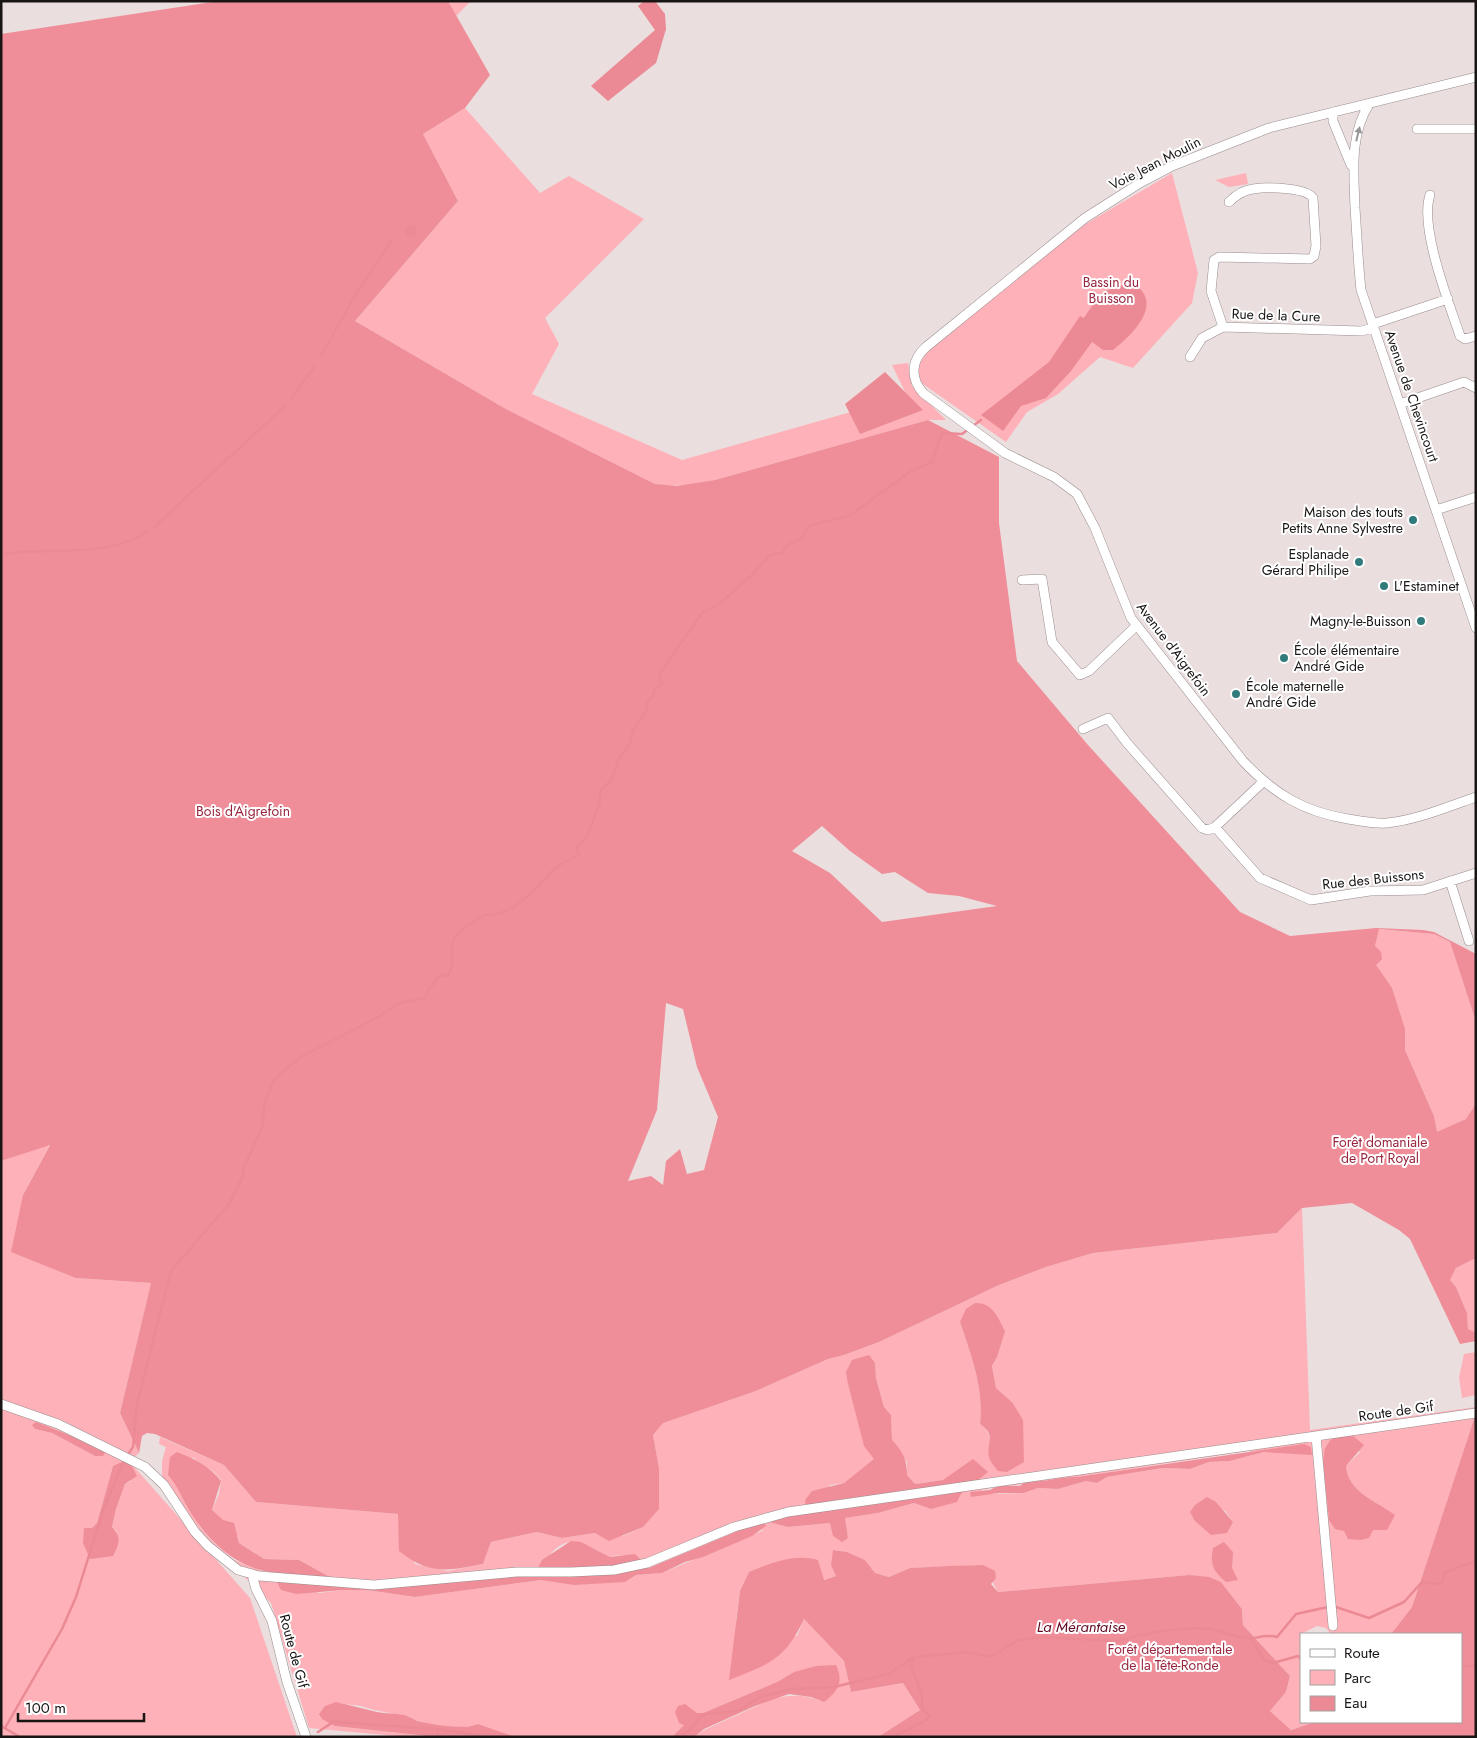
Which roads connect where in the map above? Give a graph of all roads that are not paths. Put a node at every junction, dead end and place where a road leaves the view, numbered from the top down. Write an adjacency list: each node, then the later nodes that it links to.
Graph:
1 (1476, 77): 2 (street, Voie Jean Moulin)
2 (1370, 103): 3 (street, Voie Jean Moulin); 6 (street, Avenue de Chevincourt, one-way to 2)
3 (1333, 112): 6 (street, Avenue de Chevincourt); 14 (street, Voie Jean Moulin)
4 (1417, 129): 5 (street)
5 (1476, 130)
6 (1352, 168): 10 (street, Avenue de Chevincourt)
7 (1430, 195): 9 (street)
8 (1230, 202): 11 (street)
9 (1448, 299): 10 (street, Rue de la Cure); 12 (street)
10 (1374, 326): 11 (street, Rue de la Cure); 16 (street, Avenue de Chevincourt)
11 (1223, 327): 13 (street, Rue de la Cure)
12 (1476, 336)
13 (1190, 356)
14 (915, 381): 21 (street, Avenue d'Aigrefoin)
15 (1476, 388): 16 (street)
16 (1400, 404): 18 (street, Avenue de Chevincourt)
17 (1476, 498): 18 (street)
18 (1436, 510): 20 (street, Avenue de Chevincourt)
19 (1022, 580): 21 (street)
20 (1473, 610): 22 (street, Avenue de Chevincourt)
21 (1136, 626): 24 (street, Avenue d'Aigrefoin)
22 (1476, 628)
23 (1083, 729): 26 (street)
24 (1263, 782): 25 (street, Avenue d'Aigrefoin); 26 (street)
25 (1476, 797)
26 (1215, 827): 28 (street, Rue des Buissons)
27 (1476, 873): 28 (street, Rue des Buissons)
28 (1450, 881): 29 (street)
29 (1469, 941)
30 (1, 1404): 33 (street)
31 (1476, 1413): 32 (street, Route de Gif)
32 (1319, 1436): 33 (street, Route de Gif); 34 (street)
33 (252, 1575): 35 (street, Route de Gif)
34 (1333, 1626)
35 (306, 1737)

